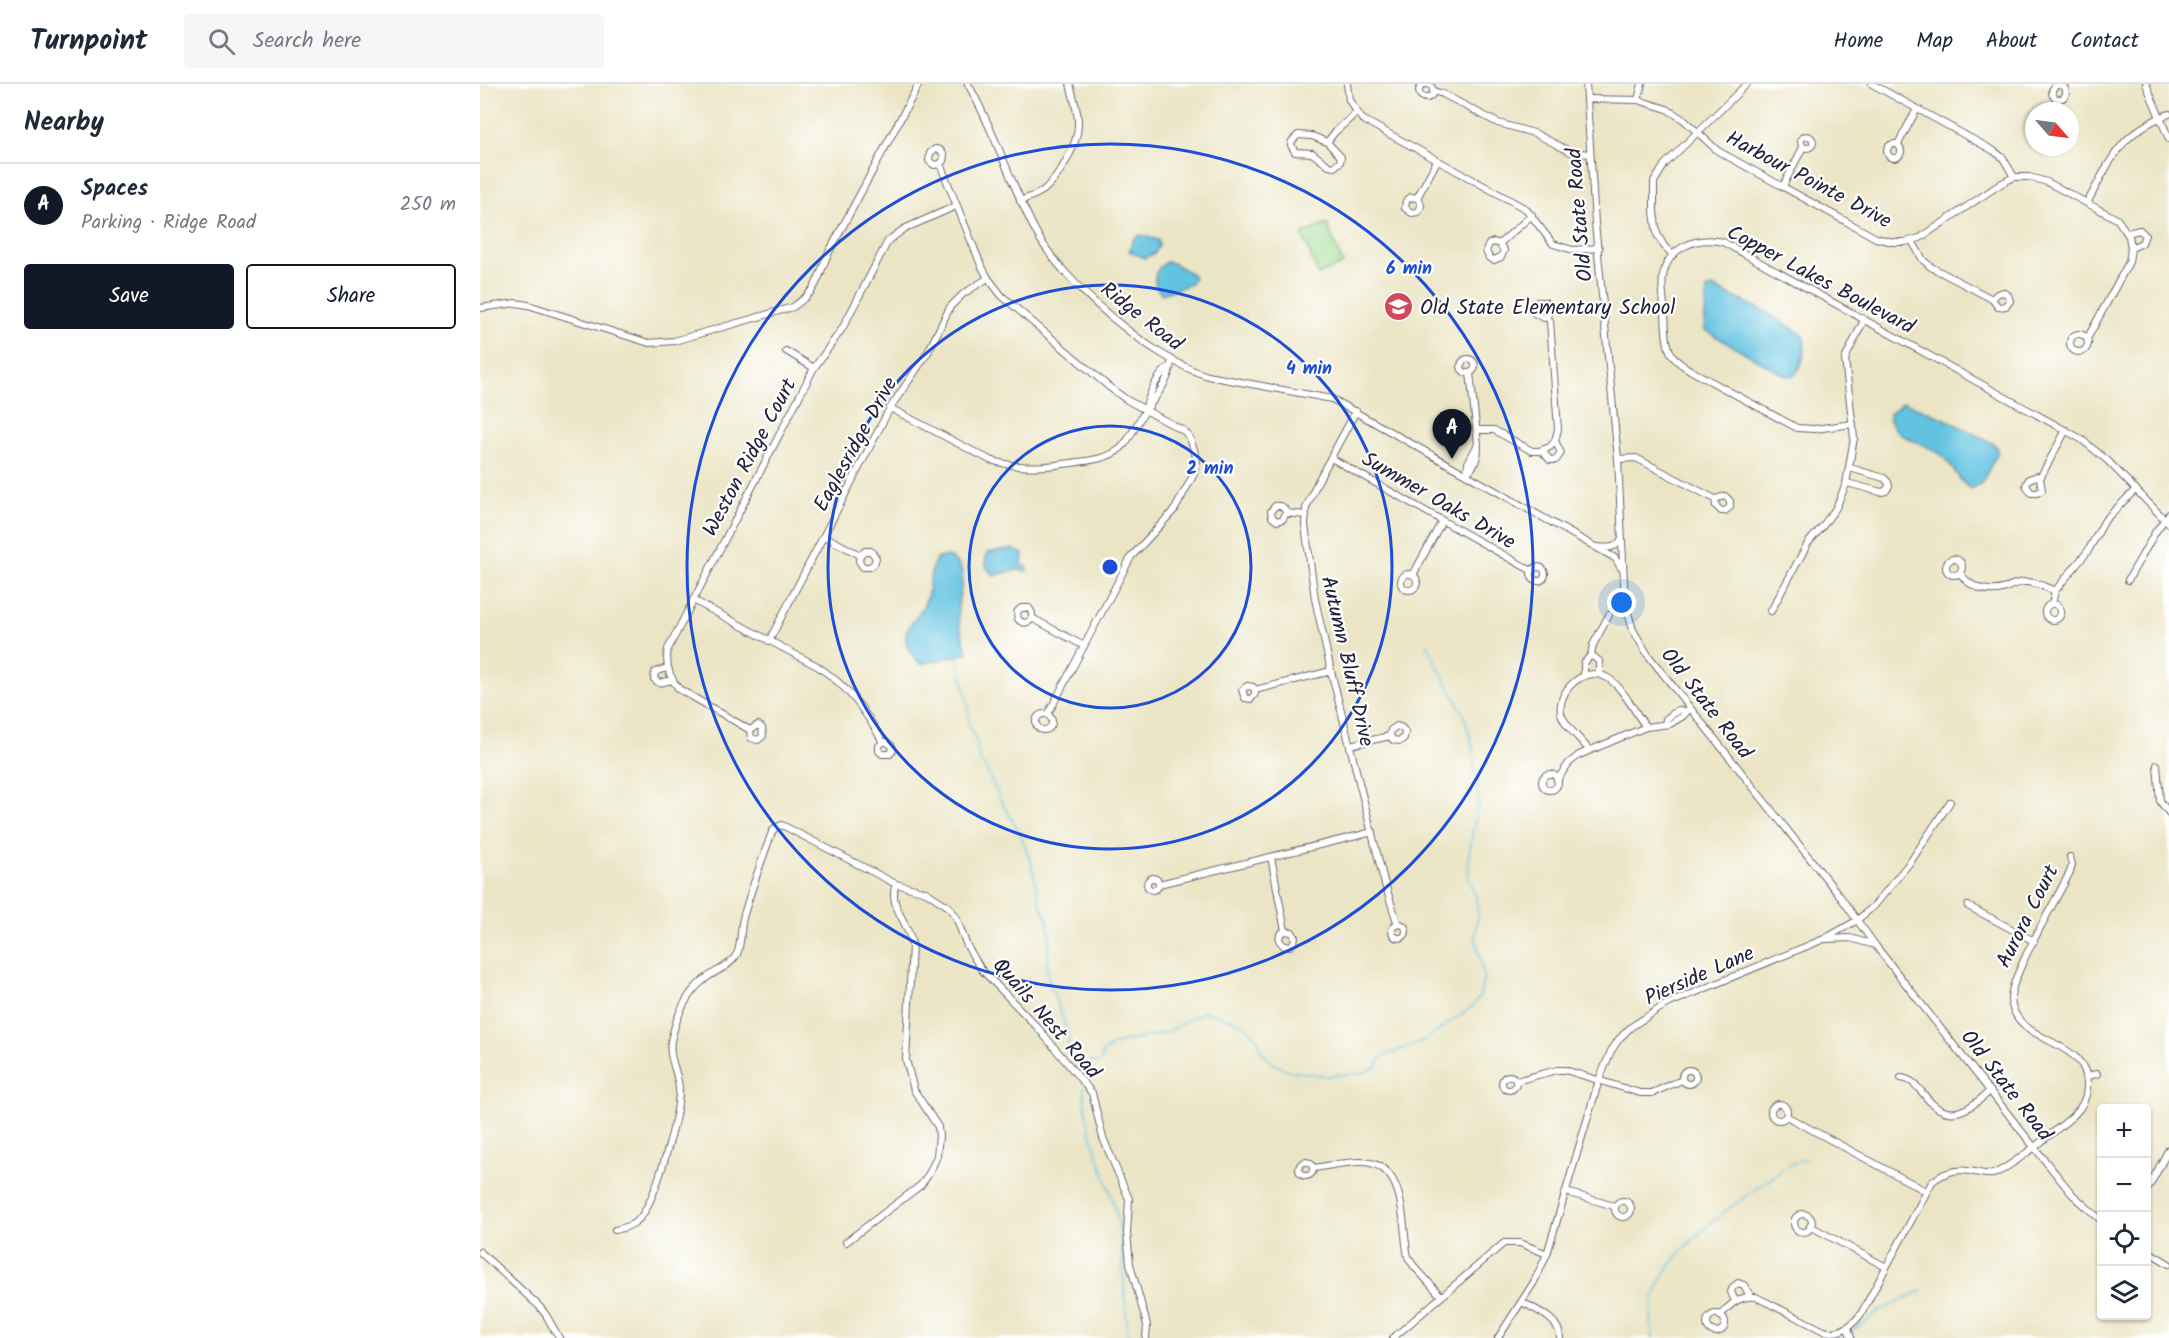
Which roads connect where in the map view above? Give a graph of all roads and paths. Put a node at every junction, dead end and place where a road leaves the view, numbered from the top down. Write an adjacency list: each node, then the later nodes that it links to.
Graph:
1 (919, 84): 40 (street)
2 (968, 84): 28 (street, Ridge Road)
3 (1070, 84): 28 (street)
4 (1347, 84): 14 (street)
5 (1586, 84): 11 (street, Old State Road)
6 (1642, 84): 12 (street)
7 (1747, 84): 17 (street)
8 (1872, 84): 13 (street)
9 (2146, 84): 16 (street)
10 (1433, 91): 22 (street)
11 (1587, 99): 12 (street, Harbour Pointe Drive); 22 (street, Old State Road)
12 (1638, 100): 17 (street, Harbour Pointe Drive)
13 (1917, 109): 20 (street); 25 (street)
14 (1356, 113): 19 (street); 23 (street)
15 (2169, 114): 16 (street)
16 (2158, 118): 18 (street); 29 (street)
17 (1698, 132): 26 (street, Harbour Pointe Drive); 37 (street)
18 (2169, 139)
19 (1328, 142): 19 (street)
20 (1898, 144)
21 (1803, 147): 26 (street)
22 (1590, 154): 35 (street, Old State Road)
23 (1437, 161): 27 (street); 31 (street)
24 (940, 164): 30 (street)
25 (2014, 177): 29 (street); 33 (street, Harbour Pointe Drive)
26 (1783, 186): 33 (street, Harbour Pointe Drive)
27 (1417, 198)
28 (1020, 201): 45 (street, Ridge Road)
29 (2086, 203): 32 (street)
30 (956, 206): 38 (street); 46 (street, Weston Ridge Court)
31 (1532, 215): 34 (street); 35 (street)
32 (2127, 233): 36 (street); 36 (street)
33 (1912, 241): 39 (street)
34 (1500, 244)
35 (1599, 248): 57 (street, Old State Road)
36 (2131, 248): 43 (street)
37 (1673, 255): 42 (street, Copper Lakes Boulevard); 51 (street)
38 (988, 278): 48 (street, Eaglesridge Drive); 49 (street)
39 (1992, 299)
40 (480, 308)
41 (1547, 317): 54 (street)
42 (1864, 320): 51 (street); 53 (street, Copper Lakes Boulevard)
43 (2087, 339)
44 (786, 351): 46 (street)
45 (1172, 361): 49 (street); 50 (street, Ridge Road)
46 (814, 368): 79 (street, Weston Ridge Court)
47 (1470, 373): 52 (street)
48 (890, 408): 49 (street); 69 (street, Eaglesridge Drive)
49 (1145, 411): 85 (street)
50 (1356, 411): 56 (street, Autumn Bluff Drive); 59 (street, Ridge Road)
51 (1852, 424): 58 (street)
52 (1477, 429): 55 (street); 59 (street)
53 (2066, 430): 60 (street); 62 (street, Copper Lakes Boulevard)
54 (1556, 441): 55 (street); 55 (street)
55 (1542, 451)
56 (1331, 458): 66 (street, Autumn Bluff Drive); 67 (street, Summer Oaks Drive)
57 (1618, 459): 63 (street); 70 (street, Old State Road)
58 (1850, 468): 61 (street); 61 (street)
59 (1467, 473): 71 (street, Ridge Road)
60 (2040, 478)
61 (1846, 483): 81 (street)
62 (2136, 489): 68 (street, Copper Lakes Boulevard); 78 (street)
63 (1715, 499)
64 (1286, 513): 66 (street)
65 (2169, 514): 68 (street)
66 (1306, 515): 88 (street, Autumn Bluff Drive)
67 (1442, 521): 74 (street, Summer Oaks Drive); 76 (street)
68 (2166, 522): 77 (street)
69 (824, 536): 72 (street); 84 (street, Eaglesridge Drive)
70 (1621, 540): 71 (street); 73 (street, Old State Road)
71 (1594, 547): 73 (street, Ridge Road)
72 (860, 555)
73 (1623, 570): 93 (street, Old State Road)
74 (1532, 571)
75 (1960, 573): 78 (street)
76 (1413, 575)
77 (2128, 580)
78 (2055, 591): 80 (street)
79 (693, 600): 84 (street); 87 (street, Weston Ridge Court)
80 (2052, 604)
81 (1771, 611)
82 (1609, 615): 86 (street)
83 (1032, 618): 85 (street)
84 (769, 641): 98 (street)
85 (1084, 646): 94 (street)
86 (1591, 655): 89 (street); 90 (street)
87 (667, 668): 91 (street); 91 (street, Weston Ridge Court)
88 (1330, 671): 92 (street); 99 (street, Autumn Bluff Drive)
89 (1599, 674): 90 (street); 95 (street)
90 (1584, 675): 100 (street)
91 (672, 680): 96 (street)
92 (1255, 690)
93 (1687, 710): 95 (street); 111 (street, Old State Road)
94 (1048, 714)
95 (1646, 727): 100 (street)
96 (750, 730)
97 (1390, 736): 99 (street)
98 (883, 742)
99 (1350, 745): 105 (street, Autumn Bluff Drive)
100 (1588, 750): 102 (street)
101 (2157, 765): 104 (street)
102 (1557, 780)
103 (1950, 802): 111 (street, Pierside Lane)
104 (2169, 813)
105 (1373, 832): 106 (street); 112 (street, Autumn Bluff Drive)
106 (1271, 857): 109 (street); 113 (street)
107 (2070, 857): 115 (street, Aurora Court)
108 (896, 884): 134 (street, Quails Nest Road); 135 (street); 149 (street, Quails Nest Road)
109 (1159, 884)
110 (1968, 906): 115 (street)
111 (1856, 921): 114 (street, Pierside Lane); 116 (street, Old State Road)
112 (1398, 925)
113 (1285, 931)
114 (1824, 939): 116 (street); 120 (street, Pierside Lane)
115 (2034, 941): 118 (street, Aurora Court)
116 (1875, 945): 123 (street, Old State Road)
117 (2097, 1074): 118 (street)
118 (2086, 1076): 125 (street)
119 (1900, 1078): 123 (street)
120 (1599, 1080): 121 (street); 122 (street); 130 (street, Pierside Lane)
121 (1682, 1080)
122 (1516, 1081)
123 (1990, 1091): 125 (street, Old State Road)
124 (1786, 1116): 129 (street)
125 (2034, 1147): 129 (street); 132 (street, Old State Road)
126 (2169, 1149): 128 (street)
127 (1313, 1168): 141 (street)
128 (2151, 1183)
129 (1926, 1191): 140 (street)
130 (1566, 1192): 131 (street); 138 (street, Pierside Lane)
131 (1614, 1206)
132 (2097, 1216)
133 (1810, 1226): 140 (street)
134 (615, 1230)
135 (846, 1242)
136 (480, 1252): 148 (street)
137 (2151, 1253): 139 (street)
138 (1547, 1254): 141 (street); 144 (street, Pierside Lane)
139 (2169, 1264)
140 (1886, 1267): 146 (street)
141 (1441, 1296): 150 (street)
142 (1750, 1296): 143 (street); 143 (street); 147 (street)
143 (1735, 1301): 145 (street)
144 (1522, 1302): 151 (street, Pierside Lane); 152 (street)
145 (1720, 1316)
146 (1848, 1327): 147 (street); 153 (street)
147 (1835, 1335)
148 (559, 1338)
149 (1146, 1338)
150 (1393, 1338)
151 (1498, 1338)
152 (1560, 1338)
153 (1851, 1338)

